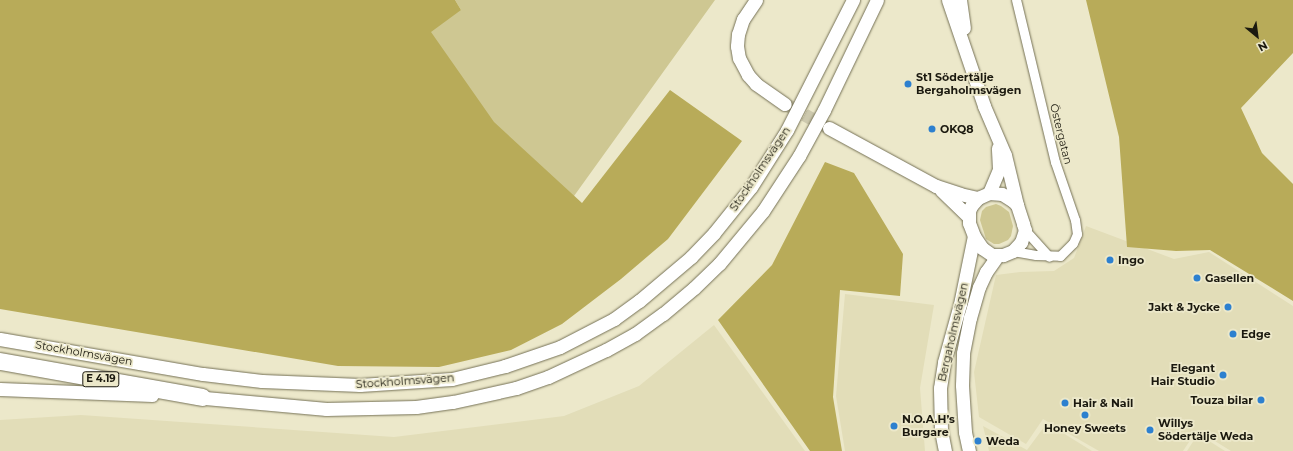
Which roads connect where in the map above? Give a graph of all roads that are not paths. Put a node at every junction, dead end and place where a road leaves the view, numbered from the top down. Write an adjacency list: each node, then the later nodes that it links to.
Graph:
1 (756, 0): 10 (main road)
2 (845, 0): 8 (main road)
3 (853, 0): 8 (main road, Stockholmsvägen / E 4.19)
4 (948, 0): 9 (main road)
5 (960, 0): 9 (main road)
6 (1016, 0): 21 (street, Östergatan)
7 (877, 3): 25 (main road, E 4.19)
8 (844, 18): 22 (main road, Stockholmsvägen / E 4.19)
9 (969, 61): 12 (main road)
10 (785, 104)
11 (829, 128): 13 (main road)
12 (998, 142): 14 (main road); 15 (main road)
13 (936, 186): 14 (main road); 16 (main road)
14 (984, 196): 15 (main road); 16 (main road)
15 (1017, 205): 17 (main road)
16 (968, 216): 18 (main road)
17 (1024, 230): 19 (main road); 21 (street)
18 (974, 236): 20 (main road); 26 (main road, Bergaholmsvägen)
19 (1013, 251): 20 (main road); 21 (street, Östergatan)
20 (997, 256): 27 (main road, Bergaholmsvägen)
21 (1049, 256)
22 (0, 339)
23 (0, 361): 25 (highway, E 4.19)
24 (0, 389): 25 (main road)
25 (202, 397)
26 (945, 451)
27 (969, 451)

